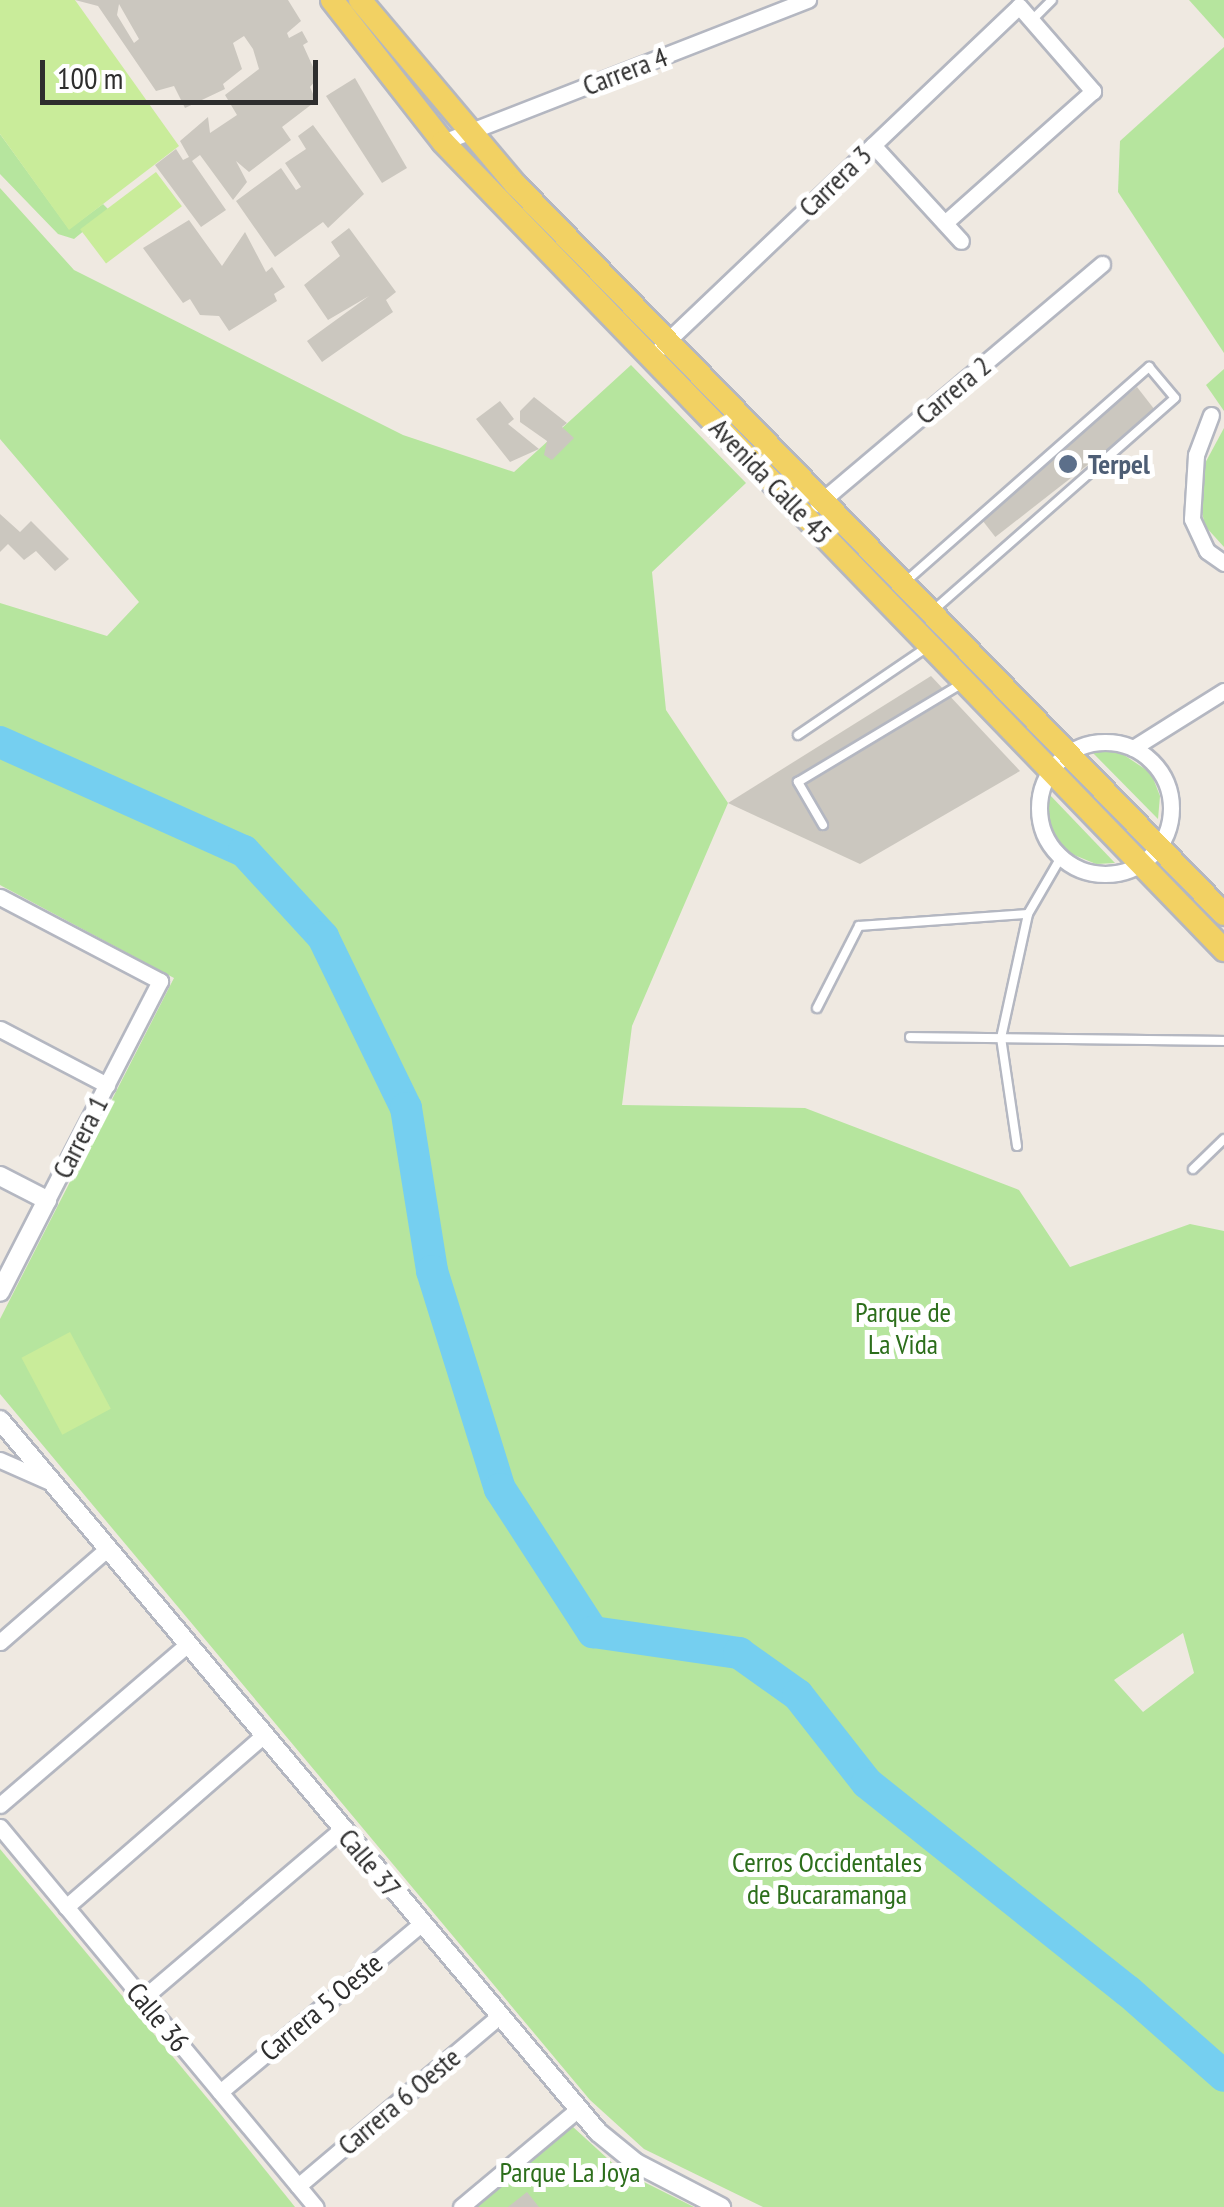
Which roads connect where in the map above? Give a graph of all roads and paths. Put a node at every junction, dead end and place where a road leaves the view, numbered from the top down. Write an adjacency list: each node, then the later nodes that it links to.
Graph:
1 (332, 0): 7 (main road, Avenida Calle 45)
2 (360, 0): 6 (main road, Avenida Calle 45)
3 (808, 0): 6 (street, Carrera 4)
4 (1052, 0): 5 (lane)
5 (1032, 20): 8 (street, Carrera 3); 9 (street)
6 (467, 133): 7 (street, Carrera 4); 12 (main road, Avenida Calle 45)
7 (443, 142): 12 (main road, Avenida Calle 45)
8 (873, 146): 9 (street); 12 (street, Carrera 3)
9 (945, 223): 10 (street)
10 (961, 240)
11 (1102, 264): 14 (street, Carrera 2)
12 (659, 348): 14 (main road, Avenida Calle 45)
13 (1212, 415): 15 (street)
14 (814, 508): 16 (main road, Avenida Calle 45); 18 (main road, Avenida Calle 45)
15 (1224, 562)
16 (904, 583): 17 (main road, Avenida Calle 45); 17 (lane)
17 (932, 612): 23 (main road, Avenida Calle 45)
18 (930, 645): 19 (main road, Avenida Calle 45); 21 (lane)
19 (965, 682): 24 (main road, Avenida Calle 45); 25 (lane)
20 (1224, 692): 22 (street)
21 (798, 736)
22 (1133, 748): 23 (street); 26 (street)
23 (1068, 753): 24 (street); 26 (main road, Avenida Calle 45)
24 (1050, 770): 27 (street); 28 (main road, Avenida Calle 45)
25 (823, 825)
26 (1158, 846): 28 (street); 31 (main road, Avenida Calle 45)
27 (1060, 857): 28 (street); 30 (lane)
28 (1140, 864): 32 (main road, Avenida Calle 45)
29 (0, 897): 38 (street, Carrera 1)
30 (1028, 914): 33 (lane); 36 (lane)
31 (1224, 914)
32 (1224, 950)
33 (816, 1008)
34 (0, 1029): 38 (street)
35 (910, 1036): 36 (lane)
36 (1001, 1038): 37 (lane); 40 (lane)
37 (1224, 1041)
38 (107, 1085): 43 (street, Carrera 1)
39 (1224, 1140): 41 (lane)
40 (1017, 1146)
41 (1193, 1168)
42 (0, 1176): 43 (street)
43 (48, 1200): 44 (street, Carrera 1)
44 (0, 1292)
45 (0, 1420): 47 (street, Calle 37)
46 (0, 1460): 47 (street, Calle 37)
47 (50, 1482): 48 (street, Calle 37)
48 (106, 1550): 49 (street); 50 (street, Calle 37)
49 (0, 1642)
50 (187, 1645): 51 (street, Calle 37); 52 (street)
51 (263, 1736): 54 (street, Calle 37); 55 (street)
52 (0, 1805)
53 (0, 1827): 55 (street, Calle 36)
54 (342, 1829): 56 (street, Calle 37); 57 (street)
55 (66, 1906): 57 (street, Calle 36)
56 (422, 1923): 58 (street, Calle 37); 59 (street, Carrera 5 Oeste)
57 (142, 1999): 59 (street, Calle 36)
58 (500, 2016): 60 (street, Calle 37); 61 (street, Carrera 6 Oeste)
59 (220, 2092): 61 (street, Calle 36)
60 (578, 2110): 63 (street); 64 (street, Calle 37)
61 (298, 2186): 62 (street, Calle 36)
62 (316, 2207)
63 (460, 2207)
64 (721, 2207)

